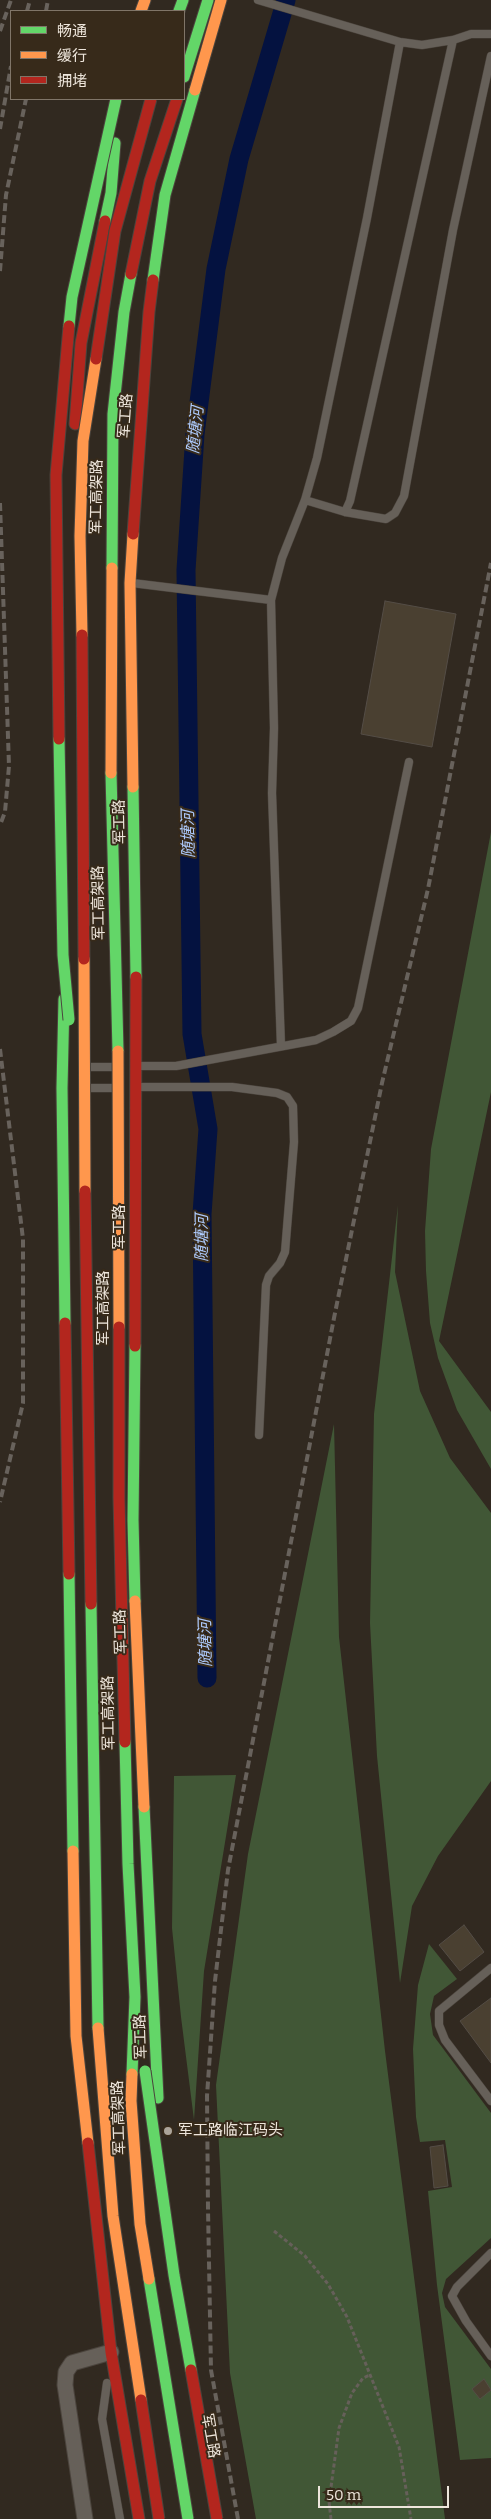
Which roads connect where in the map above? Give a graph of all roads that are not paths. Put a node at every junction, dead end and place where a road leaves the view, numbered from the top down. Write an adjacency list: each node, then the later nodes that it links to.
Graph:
1 (208, 0): 8 (main road)
2 (221, 0): 17 (main road, 军工路)
3 (260, 1): 6 (lane)
4 (491, 34): 5 (lane)
5 (453, 40): 6 (lane); 16 (lane)
6 (400, 42): 14 (lane)
7 (491, 56): 16 (lane)
8 (185, 74)
9 (117, 100): 13 (main road)
10 (117, 100): 25 (main road, bridge)
11 (152, 100): 25 (main road, 军工高架路, bridge)
12 (177, 100): 28 (main road, 军工高架路, bridge)
13 (70, 486)
14 (305, 500): 16 (lane); 18 (lane)
15 (68, 506): 22 (main road)
16 (345, 512)
17 (130, 582): 18 (lane); 21 (main road, 军工路)
18 (271, 600): 20 (lane)
19 (409, 762): 20 (lane)
20 (281, 1046): 21 (lane)
21 (137, 1066): 22 (lane); 23 (main road, 军工路)
22 (62, 1067): 24 (main road)
23 (136, 1087): 24 (lane); 26 (lane); 38 (main road, 军工路)
24 (62, 1088): 31 (main road)
25 (85, 1181): 36 (main road, 军工高架路, bridge)
26 (259, 1435)
27 (491, 1968): 29 (lane)
28 (135, 1997): 37 (main road, 军工高架路, bridge); 39 (main road, bridge)
29 (491, 2101)
30 (491, 2253): 32 (lane)
31 (111, 2352): 33 (street); 34 (lane); 35 (main road)
32 (491, 2356)
33 (85, 2519)
34 (120, 2519)
35 (139, 2519)
36 (159, 2519)
37 (188, 2519)
38 (209, 2519)
39 (217, 2519)

